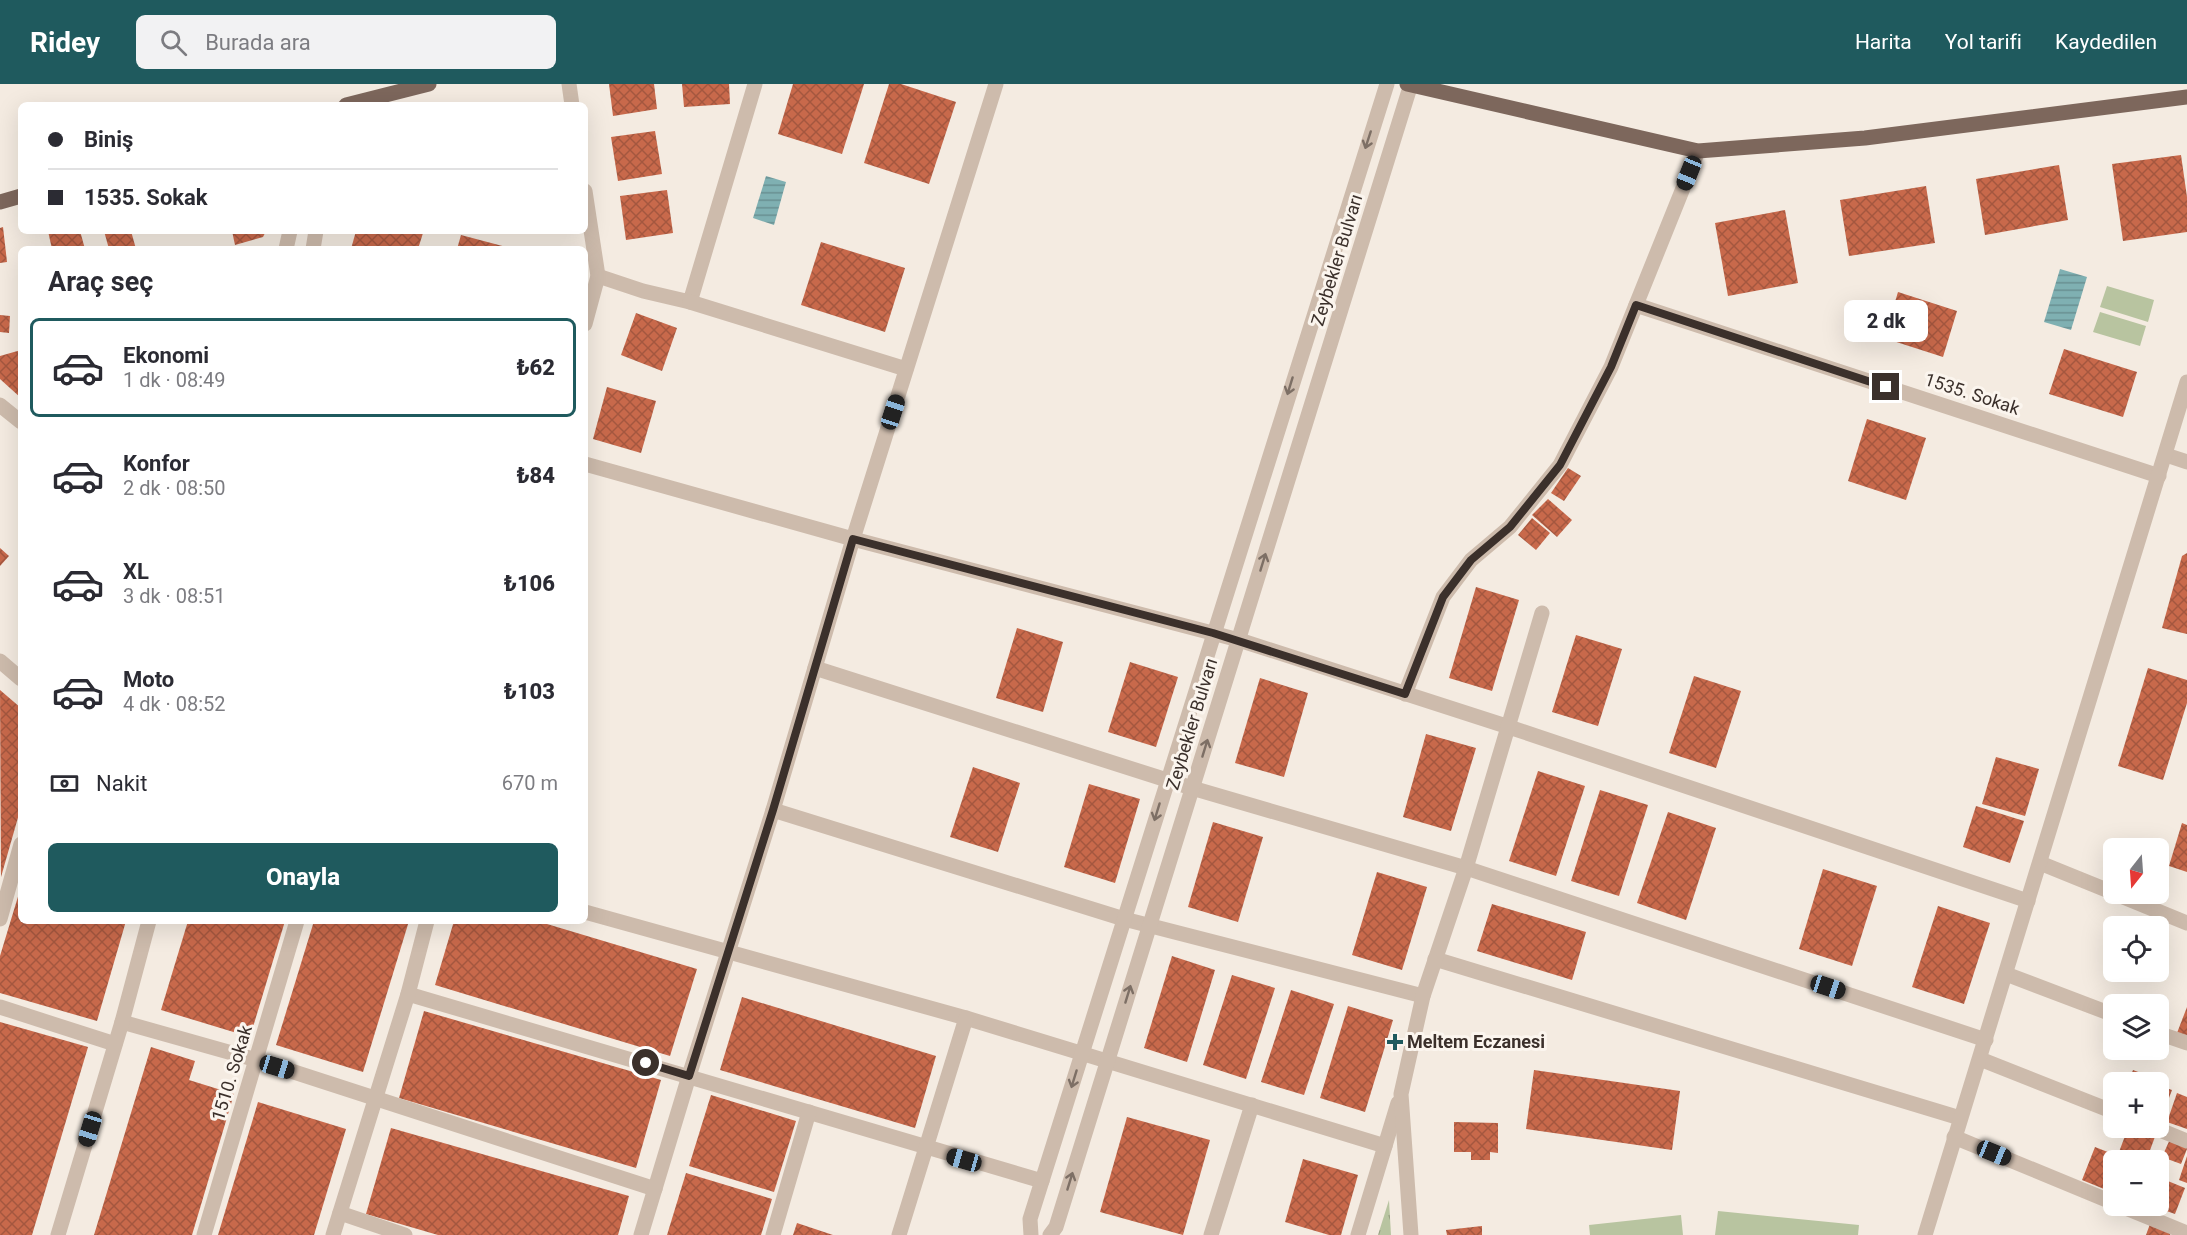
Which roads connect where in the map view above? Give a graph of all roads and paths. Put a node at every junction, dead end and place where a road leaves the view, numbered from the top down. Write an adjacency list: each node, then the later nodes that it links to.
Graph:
1 (429, 84): 8 (main road)
2 (569, 84): 9 (street)
3 (755, 84): 15 (street)
4 (996, 84): 20 (street)
5 (1386, 84): 18 (street, Zeybekler Bulvarı, one-way to 18)
6 (1410, 84): 10 (main road); 19 (street, Zeybekler Bulvarı)
7 (2187, 97): 10 (main road)
8 (358, 102)
9 (572, 102)
10 (1698, 151): 16 (street)
11 (18, 197): 12 (main road)
12 (0, 202)
13 (588, 211): 14 (street)
14 (598, 276): 15 (street); 17 (street)
15 (690, 302): 20 (street)
16 (1636, 305): 27 (street, 1535. Sokak); 35 (street)
17 (588, 313)
18 (1303, 344): 19 (street); 30 (street, Zeybekler Bulvarı, one-way to 30)
19 (1329, 352): 31 (street, Zeybekler Bulvarı, one-way to 19)
20 (906, 369): 28 (street)
21 (2187, 382): 24 (street)
22 (0, 405): 23 (street)
23 (18, 420)
24 (2166, 455): 25 (street); 27 (street)
25 (2187, 462)
26 (588, 465): 28 (street)
27 (2159, 476): 41 (street)
28 (853, 539): 30 (street); 33 (street)
29 (1542, 613): 36 (street)
30 (1213, 633): 31 (street); 37 (street, Zeybekler Bulvarı)
31 (1239, 640): 35 (street); 38 (street, Zeybekler Bulvarı, one-way to 31)
32 (0, 661): 34 (street)
33 (815, 668): 37 (street); 39 (street)
34 (18, 676)
35 (1405, 694): 36 (street)
36 (1509, 727): 42 (street); 44 (street)
37 (1167, 779): 38 (street); 48 (street, Zeybekler Bulvarı, one-way to 48)
38 (1192, 788): 42 (street); 53 (street, Zeybekler Bulvarı)
39 (773, 810): 48 (street); 54 (street)
40 (18, 855): 47 (street)
41 (2040, 863): 43 (street); 44 (street)
42 (1466, 868): 55 (street); 64 (street)
43 (2103, 889)
44 (2028, 901): 56 (street)
45 (2140, 904): 49 (street)
46 (588, 913): 54 (street)
47 (0, 919)
48 (1124, 919): 53 (street); 67 (street, Zeybekler Bulvarı)
49 (2187, 923)
50 (148, 924): 62 (street)
51 (296, 924): 69 (street, 1510. Sokak)
52 (426, 924): 57 (street)
53 (1150, 926): 58 (street); 70 (street, Zeybekler Bulvarı, one-way to 53)
54 (729, 951): 61 (street); 71 (street)
55 (1435, 959): 58 (street); 77 (street)
56 (2006, 974): 60 (street); 64 (street)
57 (408, 994): 71 (street); 73 (street)
58 (1423, 996): 72 (street)
59 (0, 1007): 66 (street)
60 (2103, 1012)
61 (966, 1018): 67 (street); 82 (street)
62 (122, 1023): 66 (street); 69 (street)
63 (2169, 1037): 65 (street)
64 (1986, 1040): 68 (street)
65 (2187, 1043)
66 (116, 1044): 89 (street)
67 (1082, 1054): 70 (street); 83 (street, Zeybekler Bulvarı, one-way to 83)
68 (1980, 1059): 75 (street); 77 (street)
69 (257, 1060): 73 (street); 90 (street, 1510. Sokak)
70 (1107, 1061): 74 (street); 97 (street, Zeybekler Bulvarı, one-way to 70)
71 (689, 1076): 76 (street); 84 (street)
72 (1401, 1094): 81 (street); 100 (street)
73 (375, 1098): 84 (street); 86 (street)
74 (1252, 1105): 81 (street); 98 (street)
75 (2103, 1108)
76 (809, 1112): 82 (street); 94 (street)
77 (1960, 1118): 79 (street)
78 (2169, 1134): 80 (street)
79 (1954, 1137): 85 (street); 101 (street)
80 (2187, 1141)
81 (1385, 1146): 99 (street)
82 (926, 1149): 83 (street); 95 (street)
83 (1042, 1182): 96 (street, Zeybekler Bulvarı)
84 (655, 1189): 93 (street)
85 (2103, 1198)
86 (340, 1213): 91 (street); 92 (street)
87 (2145, 1216): 88 (street)
88 (2187, 1233)
89 (58, 1235)
90 (204, 1235)
91 (333, 1235)
92 (405, 1235)
93 (641, 1235)
94 (774, 1235)
95 (899, 1235)
96 (1031, 1235)
97 (1050, 1235)
98 (1211, 1235)
99 (1358, 1235)
100 (1411, 1235)
101 (1925, 1235)

